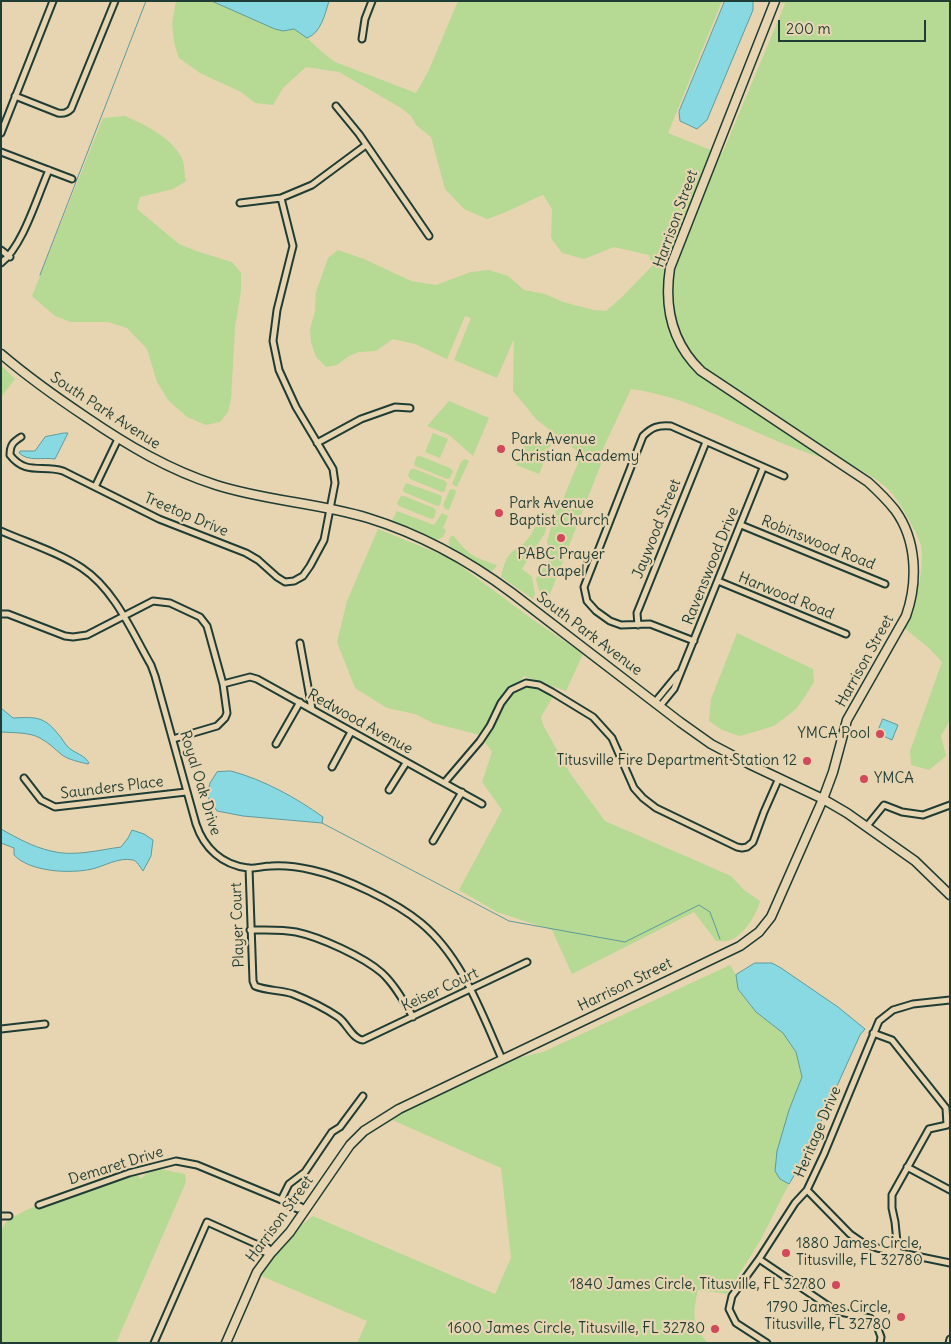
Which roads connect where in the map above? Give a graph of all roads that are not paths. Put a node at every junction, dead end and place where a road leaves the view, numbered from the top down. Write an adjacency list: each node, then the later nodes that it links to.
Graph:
1 (53, 1): 6 (street)
2 (115, 1): 6 (street)
3 (372, 1): 5 (street)
4 (775, 1): 54 (street, Harrison Street)
5 (362, 38)
6 (15, 96): 8 (street)
7 (336, 106): 9 (street)
8 (1, 132)
9 (366, 145): 13 (street); 15 (street)
10 (1, 152): 11 (street)
11 (48, 170): 12 (street); 17 (street)
12 (72, 179)
13 (280, 198): 14 (street); 24 (street)
14 (240, 204)
15 (430, 236)
16 (1, 250): 17 (street)
17 (10, 257): 18 (street)
18 (1, 263)
19 (1, 354): 22 (street, South Park Avenue)
20 (410, 408): 24 (street)
21 (21, 437): 27 (street, Treetop Drive)
22 (118, 439): 27 (street); 28 (street, South Park Avenue)
23 (706, 442): 25 (street); 35 (street, Jaywood Street); 35 (street)
24 (317, 443): 28 (street)
25 (763, 468): 26 (street); 29 (street, Ravenswood Drive)
26 (784, 476)
27 (95, 488): 28 (street, Treetop Drive)
28 (329, 509): 41 (street, South Park Avenue)
29 (741, 525): 31 (street, Ravenswood Drive); 32 (street, Robinswood Road)
30 (1, 531): 34 (street, Royal Oak Drive)
31 (718, 581): 36 (street, Harwood Road); 37 (street, Ravenswood Drive)
32 (885, 584)
33 (1, 614): 34 (street)
34 (124, 617): 39 (street); 44 (street, Royal Oak Drive)
35 (638, 625): 37 (street)
36 (846, 634)
37 (694, 641): 41 (street, Ravenswood Drive)
38 (300, 643): 42 (street)
39 (223, 684): 40 (street, Redwood Avenue); 44 (street)
40 (300, 702): 42 (street, Redwood Avenue); 45 (street)
41 (657, 704): 49 (street, South Park Avenue)
42 (312, 709): 43 (street, Redwood Avenue)
43 (351, 732): 46 (street, Redwood Avenue); 47 (street)
44 (173, 739): 52 (street, Royal Oak Drive)
45 (276, 744)
46 (406, 763): 50 (street, Redwood Avenue); 51 (street)
47 (332, 767)
48 (24, 778): 52 (street, Saunders Place)
49 (779, 778): 50 (street); 54 (street, South Park Avenue)
50 (445, 782): 53 (street, Redwood Avenue)
51 (389, 790)
52 (186, 792): 59 (street, Royal Oak Drive)
53 (462, 792): 55 (street, Redwood Avenue); 58 (street)
54 (823, 799): 57 (street, South Park Avenue); 70 (street, Harrison Street)
55 (482, 804)
56 (949, 806): 57 (street)
57 (867, 826): 60 (street, South Park Avenue)
58 (433, 841)
59 (249, 868): 61 (street, Player Court); 63 (street, Royal Oak Drive)
60 (950, 895)
61 (250, 930): 65 (street); 69 (street, Player Court)
62 (527, 962): 63 (street, Keiser Court)
63 (471, 989): 65 (street, Keiser Court); 70 (street, Royal Oak Drive)
64 (949, 1001): 68 (street, Heritage Drive)
65 (413, 1017): 69 (street, Keiser Court)
66 (44, 1024): 67 (street)
67 (1, 1029)
68 (874, 1033): 72 (street); 74 (street, Heritage Drive)
69 (363, 1040)
70 (502, 1059): 78 (street, Harrison Street)
71 (363, 1096): 76 (street)
72 (948, 1126): 73 (street)
73 (907, 1167): 75 (street); 81 (street)
74 (807, 1190): 81 (street); 83 (street, Heritage Drive)
75 (950, 1190)
76 (283, 1200): 77 (street, Demaret Drive); 78 (street, Demaret Drive)
77 (39, 1205)
78 (303, 1208): 82 (street, Harrison Street)
79 (1, 1216): 80 (street)
80 (9, 1216)
81 (898, 1252): 84 (street)
82 (271, 1253): 86 (street); 87 (street, Harrison Street)
83 (759, 1259): 88 (street, Heritage Drive); 89 (street)
84 (950, 1262)
85 (950, 1339): 90 (street)
86 (154, 1343)
87 (226, 1343)
88 (767, 1343)
89 (880, 1343)
90 (949, 1343)

